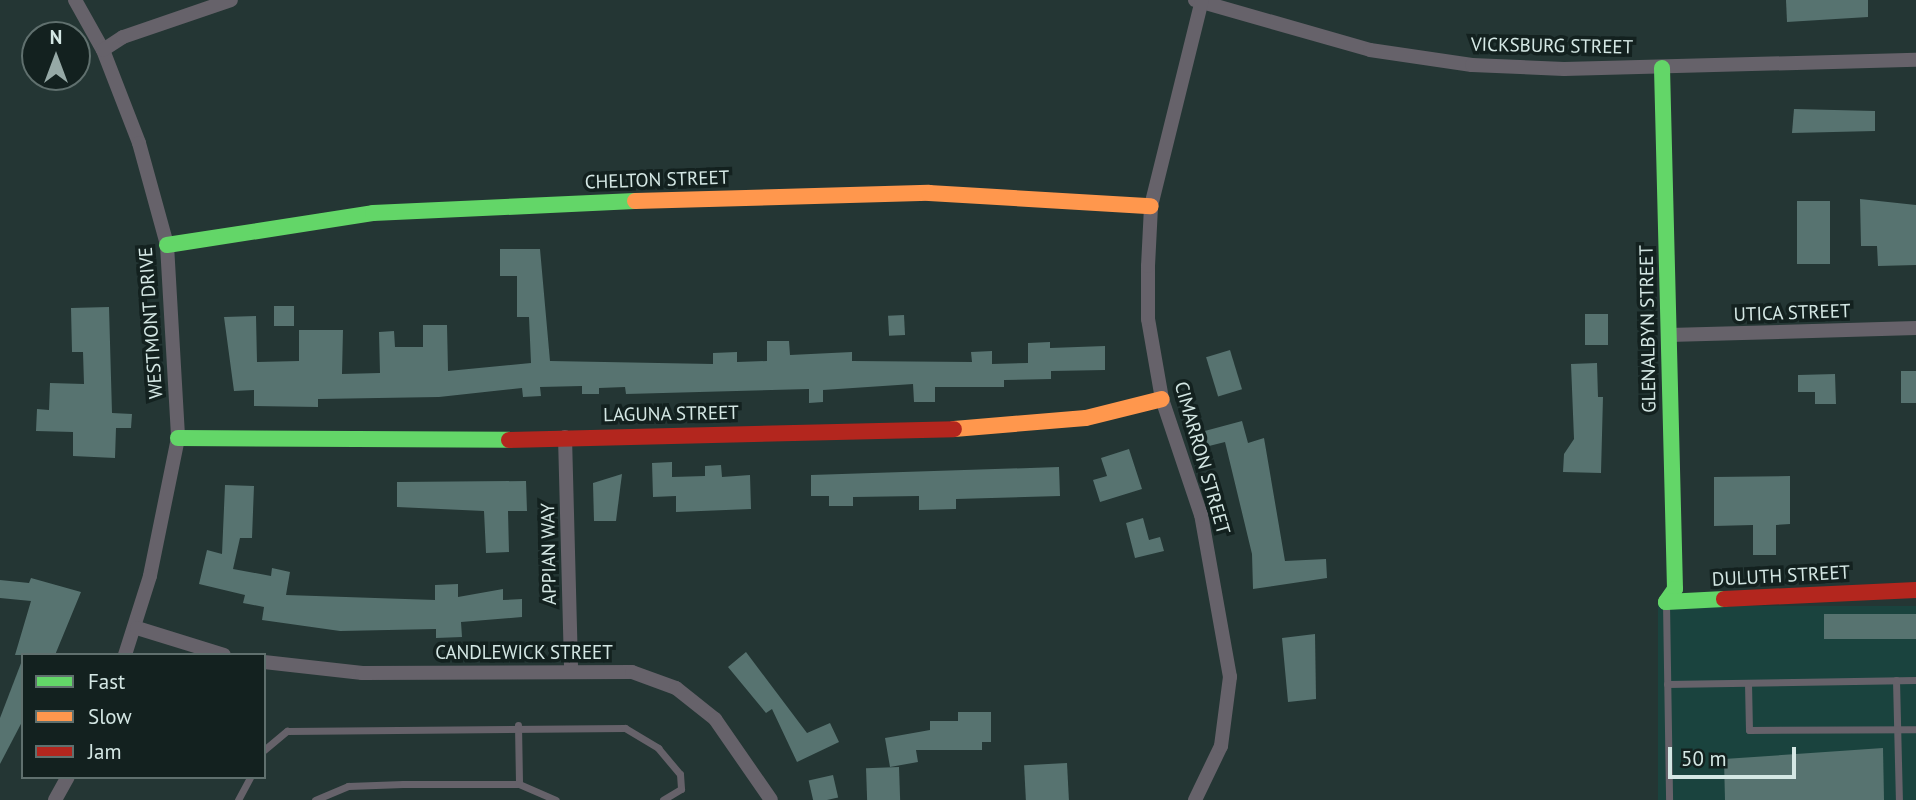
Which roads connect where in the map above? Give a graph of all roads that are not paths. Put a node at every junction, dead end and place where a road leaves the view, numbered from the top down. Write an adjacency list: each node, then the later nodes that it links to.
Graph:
1 (75, 0): 4 (street, WESTMONT DRIVE)
2 (231, 0): 4 (street)
3 (1199, 1): 6 (street, VICKSBURG STREET); 7 (street, CIMARRON STREET)
4 (103, 50): 8 (street, WESTMONT DRIVE)
5 (1916, 60): 6 (street, VICKSBURG STREET)
6 (1662, 68): 10 (street, GLENALBYN STREET)
7 (1151, 206): 8 (street, CHELTON STREET); 11 (street, CIMARRON STREET)
8 (167, 245): 13 (street, WESTMONT DRIVE)
9 (1916, 328): 10 (street, UTICA STREET)
10 (1669, 335): 15 (street, GLENALBYN STREET)
11 (1162, 399): 12 (street, LAGUNA STREET); 38 (street, CIMARRON STREET)
12 (565, 437): 13 (street, LAGUNA STREET); 20 (street, APPIAN WAY)
13 (178, 438): 16 (street, WESTMONT DRIVE)
14 (1916, 590): 15 (street, DULUTH STREET)
15 (1666, 602): 24 (lane)
16 (137, 628): 17 (street, WESTMONT DRIVE); 18 (street)
17 (126, 653)
18 (218, 653)
19 (266, 662): 20 (street, CANDLEWICK STREET)
20 (571, 669): 37 (street, CANDLEWICK STREET)
21 (1896, 680): 22 (lane); 23 (lane); 26 (lane)
22 (1916, 680)
23 (1748, 683): 24 (lane); 26 (lane)
24 (1667, 684): 39 (lane)
25 (519, 725): 28 (lane); 31 (lane); 36 (lane)
26 (1897, 729): 27 (lane); 40 (lane)
27 (1916, 729)
28 (266, 748)
29 (67, 779): 32 (street)
30 (249, 779): 33 (lane)
31 (519, 784): 34 (lane); 35 (lane)
32 (55, 800)
33 (238, 800)
34 (315, 800)
35 (556, 800)
36 (663, 800)
37 (771, 800)
38 (1195, 800)
39 (1669, 800)
40 (1899, 800)

